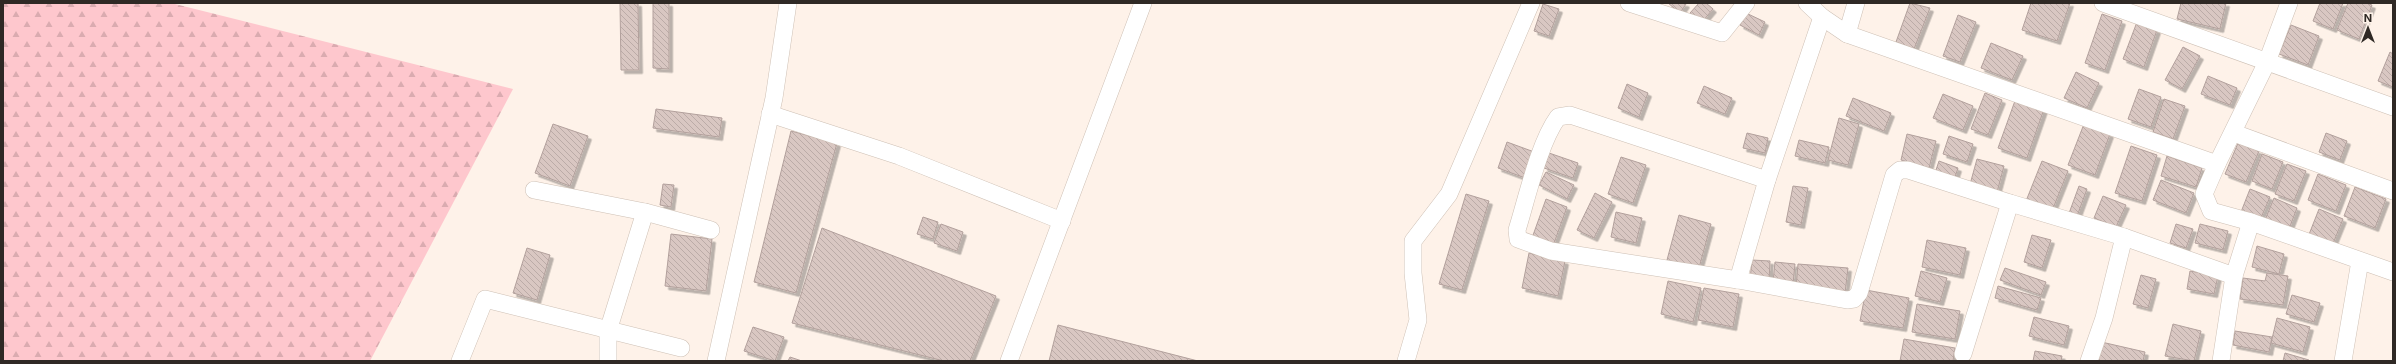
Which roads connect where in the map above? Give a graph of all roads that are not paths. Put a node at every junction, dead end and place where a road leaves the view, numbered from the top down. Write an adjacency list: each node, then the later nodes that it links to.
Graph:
1 (788, 3): 14 (street)
2 (1143, 3): 22 (street)
3 (1531, 3): 37 (street)
4 (1629, 3): 9 (street)
5 (1807, 3): 10 (street)
6 (1856, 3): 11 (street)
7 (2103, 3): 12 (street)
8 (2289, 3): 12 (street)
9 (1741, 5)
10 (1822, 17): 11 (street); 17 (street)
11 (1847, 34): 16 (street)
12 (2267, 62): 13 (street); 15 (street)
13 (2393, 107)
14 (770, 114): 22 (street); 35 (street)
15 (2234, 132): 16 (street); 19 (street)
16 (2217, 164): 23 (street)
17 (1767, 180): 29 (street); 29 (street)
18 (534, 190): 21 (street)
19 (2393, 191)
20 (2010, 203): 25 (street); 29 (street); 32 (street)
21 (645, 212): 24 (street); 30 (street)
22 (1062, 221): 36 (street)
23 (2251, 222): 26 (street); 28 (street)
24 (711, 230)
25 (2124, 237): 28 (street); 38 (street)
26 (2360, 261): 27 (street); 40 (street)
27 (2393, 272)
28 (2234, 276): 39 (street)
29 (1738, 280)
30 (608, 330): 31 (street); 33 (street); 34 (street)
31 (681, 348)
32 (1963, 354)
33 (460, 361)
34 (608, 361)
35 (716, 361)
36 (1009, 361)
37 (1406, 361)
38 (2089, 361)
39 (2221, 361)
40 (2343, 361)

